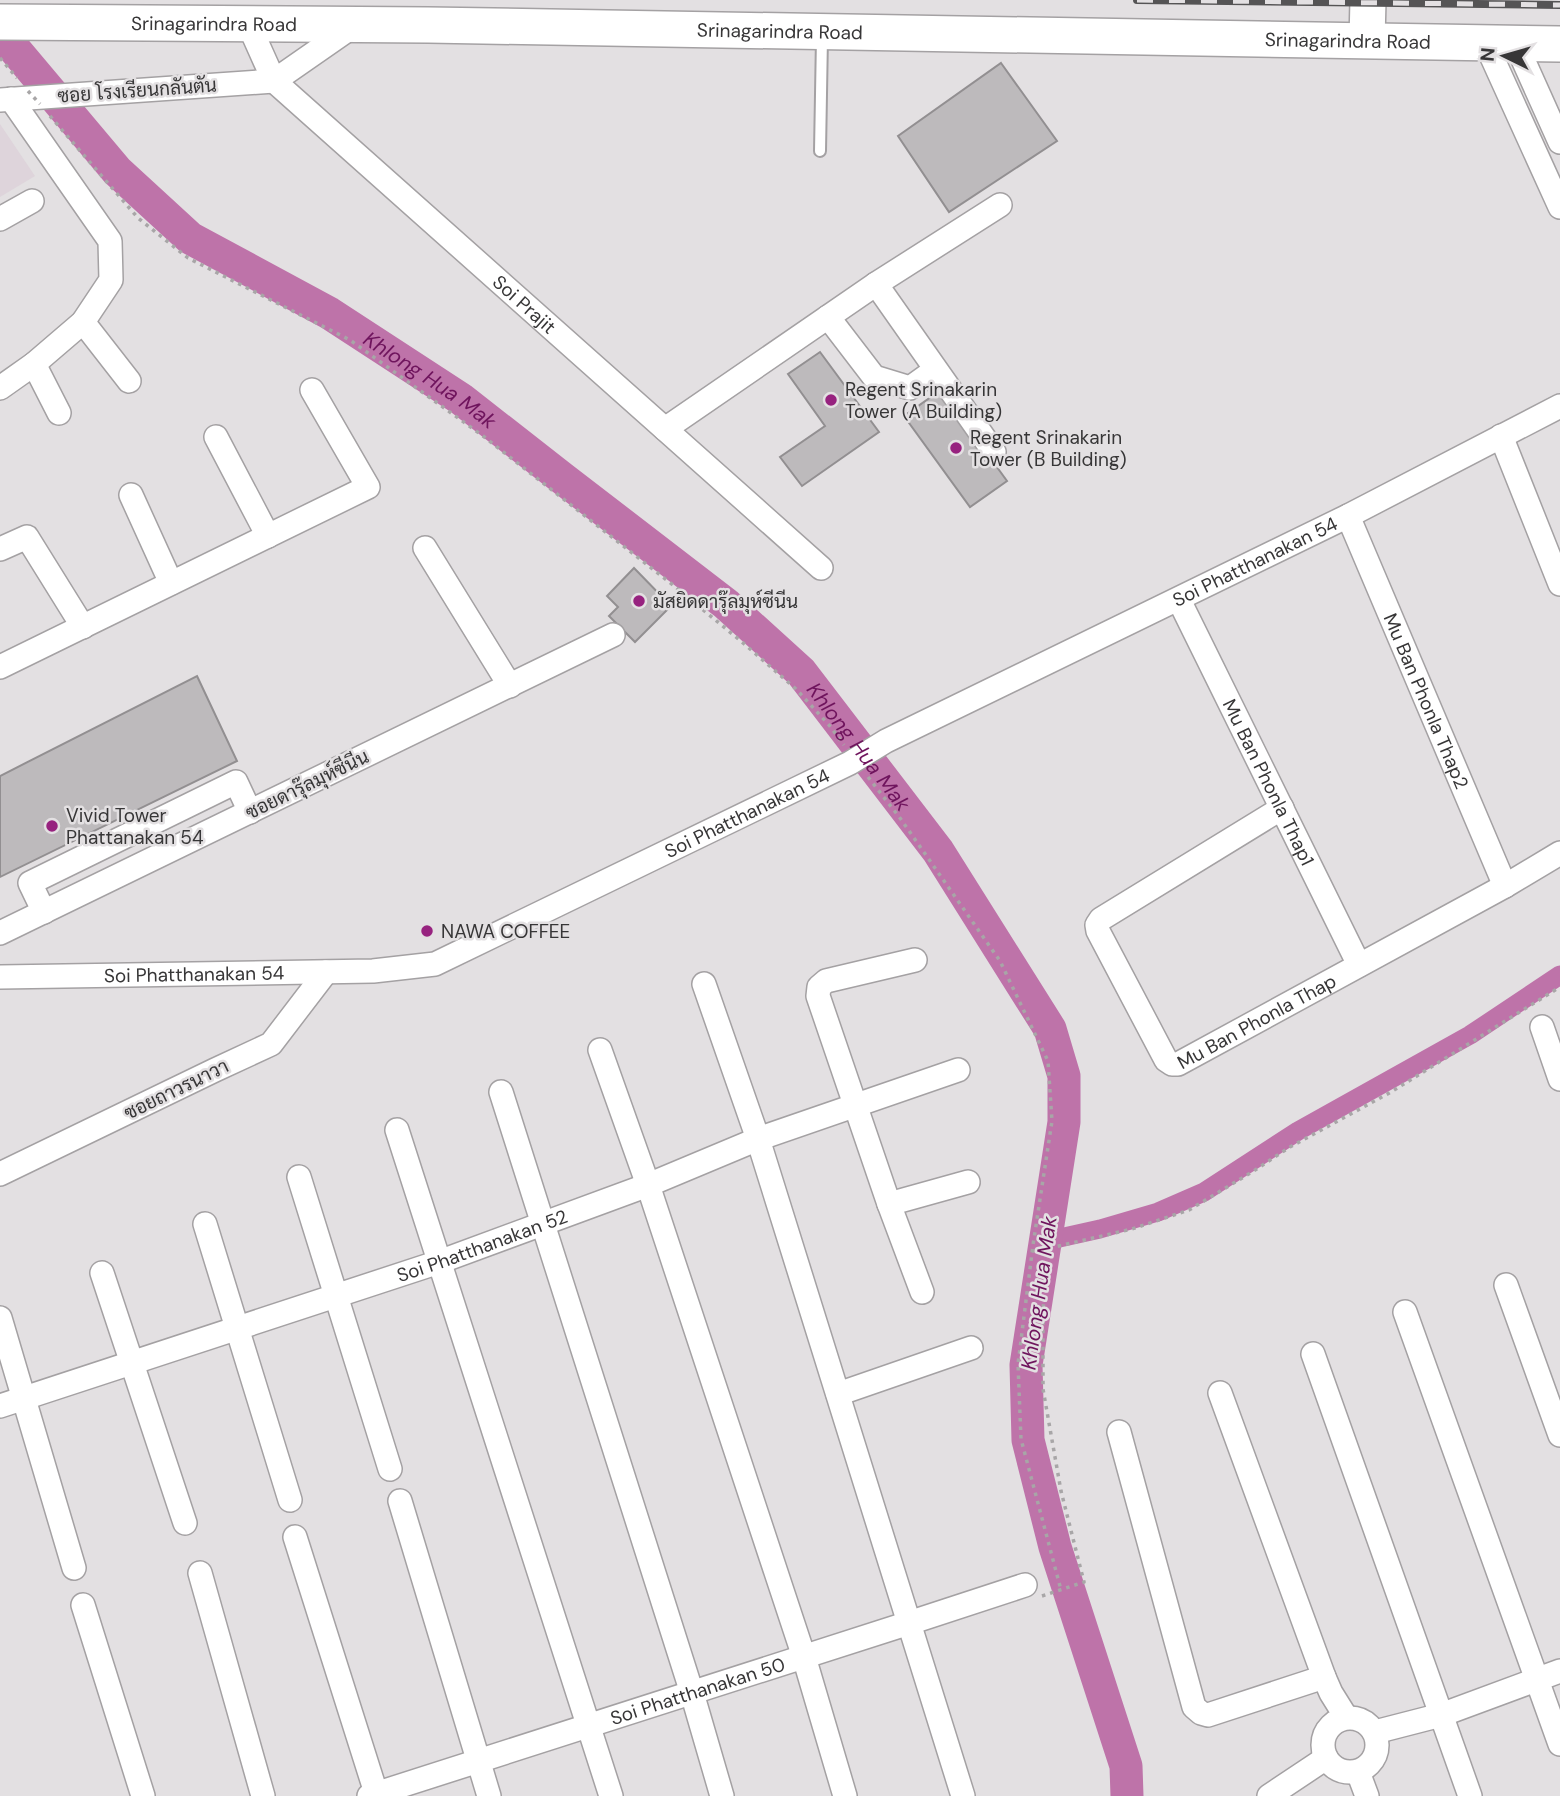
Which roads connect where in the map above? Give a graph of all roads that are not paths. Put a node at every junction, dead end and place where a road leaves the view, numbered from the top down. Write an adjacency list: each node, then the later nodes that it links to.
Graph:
1 (1368, 0): 6 (main road)
2 (13, 13): 3 (main road, Srinagarindra Road)
3 (248, 23): 4 (main road, Srinagarindra Road); 9 (street, Soi Prajit)
4 (356, 24): 5 (main road, Srinagarindra Road); 9 (street)
5 (822, 31): 6 (main road, Srinagarindra Road); 12 (lane)
6 (1367, 40): 7 (main road, Srinagarindra Road)
7 (1501, 44): 8 (main road, Srinagarindra Road); 11 (street); 15 (street)
8 (1560, 44)
9 (274, 81): 10 (street, ซอย โรงเรียนกลันตัน); 27 (street, Soi Prajit)
10 (28, 102): 19 (street)
11 (1560, 142)
12 (820, 151)
13 (32, 201): 16 (street)
14 (1000, 205): 17 (street)
15 (1560, 207)
16 (0, 219)
17 (876, 284): 18 (street); 21 (street)
18 (828, 317): 21 (street); 27 (street)
19 (83, 322): 20 (street); 22 (street)
20 (34, 364): 23 (street); 26 (street)
21 (935, 370): 30 (street)
22 (129, 381)
23 (0, 387)
24 (313, 390): 33 (street)
25 (1560, 405): 28 (street, Soi Phatthanakan 54)
26 (59, 413)
27 (664, 429): 36 (street, Soi Prajit)
28 (1501, 436): 32 (street, Soi Phatthanakan 54); 38 (street)
29 (216, 437): 33 (street)
30 (994, 452)
31 (131, 495): 37 (street)
32 (1348, 516): 39 (street, Soi Phatthanakan 54); 47 (street, Mu Ban Phonla Thap2)
33 (268, 536): 37 (street)
34 (425, 548): 43 (street)
35 (0, 549): 40 (street)
36 (821, 568)
37 (171, 583): 40 (street)
38 (1560, 584)
39 (1179, 600): 44 (street, Mu Ban Phonla Thap1); 52 (street, Soi Phatthanakan 54)
40 (83, 626): 42 (street)
41 (613, 635): 43 (street, ซอยดารุ๊ลมุห์ซีนีน)
42 (0, 667)
43 (510, 685): 45 (street, ซอยดารุ๊ลมุห์ซีนีน)
44 (1282, 807): 51 (street, Mu Ban Phonla Thap1); 51 (street, Mu Ban Phonla Thap)
45 (250, 812): 48 (street, ซอยดารุ๊ลมุห์ซีนีน); 48 (street)
46 (1560, 853): 47 (street, Mu Ban Phonla Thap)
47 (1505, 886): 51 (street, Mu Ban Phonla Thap)
48 (44, 912): 49 (street, ซอยดารุ๊ลมุห์ซีนีน)
49 (0, 933)
50 (915, 960): 60 (street)
51 (1359, 965)
52 (326, 972): 53 (street, Soi Phatthanakan 54); 63 (street, ซอยถาวรนาวา)
53 (0, 977)
54 (704, 984): 62 (street)
55 (1542, 1027): 58 (street)
56 (600, 1050): 66 (street)
57 (958, 1070): 60 (street, Soi Phatthanakan 52)
58 (1560, 1079)
59 (501, 1092): 69 (street)
60 (856, 1106): 62 (street, Soi Phatthanakan 52); 67 (street)
61 (397, 1130): 70 (street)
62 (758, 1139): 66 (street, Soi Phatthanakan 52); 82 (street)
63 (0, 1174)
64 (299, 1177): 74 (street)
65 (968, 1182): 67 (street)
66 (648, 1185): 69 (street, Soi Phatthanakan 52); 97 (street)
67 (889, 1204): 73 (street)
68 (205, 1224): 77 (street)
69 (543, 1224): 70 (street, Soi Phatthanakan 52); 101 (street)
70 (439, 1262): 74 (street, Soi Phatthanakan 52); 104 (street)
71 (102, 1273): 80 (street)
72 (1506, 1285): 86 (street)
73 (922, 1292)
74 (336, 1296): 77 (street, Soi Phatthanakan 52); 87 (street)
75 (1405, 1312): 100 (street)
76 (0, 1318): 83 (street)
77 (237, 1328): 80 (street, Soi Phatthanakan 52); 88 (street)
78 (971, 1348): 82 (street)
79 (1313, 1354): 102 (street)
80 (132, 1363): 83 (street, Soi Phatthanakan 52); 90 (street)
81 (1220, 1393): 99 (street)
82 (838, 1394): 96 (street)
83 (24, 1398): 84 (street, Soi Phatthanakan 52); 92 (street)
84 (0, 1406)
85 (1119, 1432): 99 (street)
86 (1560, 1435)
87 (390, 1469)
88 (290, 1500)
89 (400, 1501): 108 (street)
90 (185, 1523)
91 (295, 1537): 110 (street)
92 (75, 1568)
93 (200, 1573): 112 (street)
94 (1025, 1585): 96 (street, Soi Phatthanakan 50)
95 (83, 1605): 111 (street)
96 (909, 1623): 97 (street, Soi Phatthanakan 50); 117 (street)
97 (804, 1657): 101 (street, Soi Phatthanakan 50); 116 (street)
98 (1560, 1671): 100 (street)
99 (1324, 1677): 103 (street)
100 (1538, 1679): 102 (street); 106 (street)
101 (692, 1693): 104 (street, Soi Phatthanakan 50); 115 (street)
102 (1441, 1715): 105 (street); 120 (street)
103 (1346, 1717): 105 (street); 107 (street)
104 (589, 1726): 108 (street, Soi Phatthanakan 50); 114 (street)
105 (1375, 1732): 109 (street)
106 (1560, 1744)
107 (1326, 1758): 109 (street); 118 (street)
108 (479, 1761): 110 (street, Soi Phatthanakan 50); 113 (street)
109 (1358, 1772): 119 (street)
110 (374, 1795)
111 (143, 1796)
112 (262, 1796)
113 (489, 1796)
114 (611, 1796)
115 (722, 1796)
116 (845, 1796)
117 (963, 1796)
118 (1269, 1796)
119 (1367, 1796)
120 (1471, 1796)

